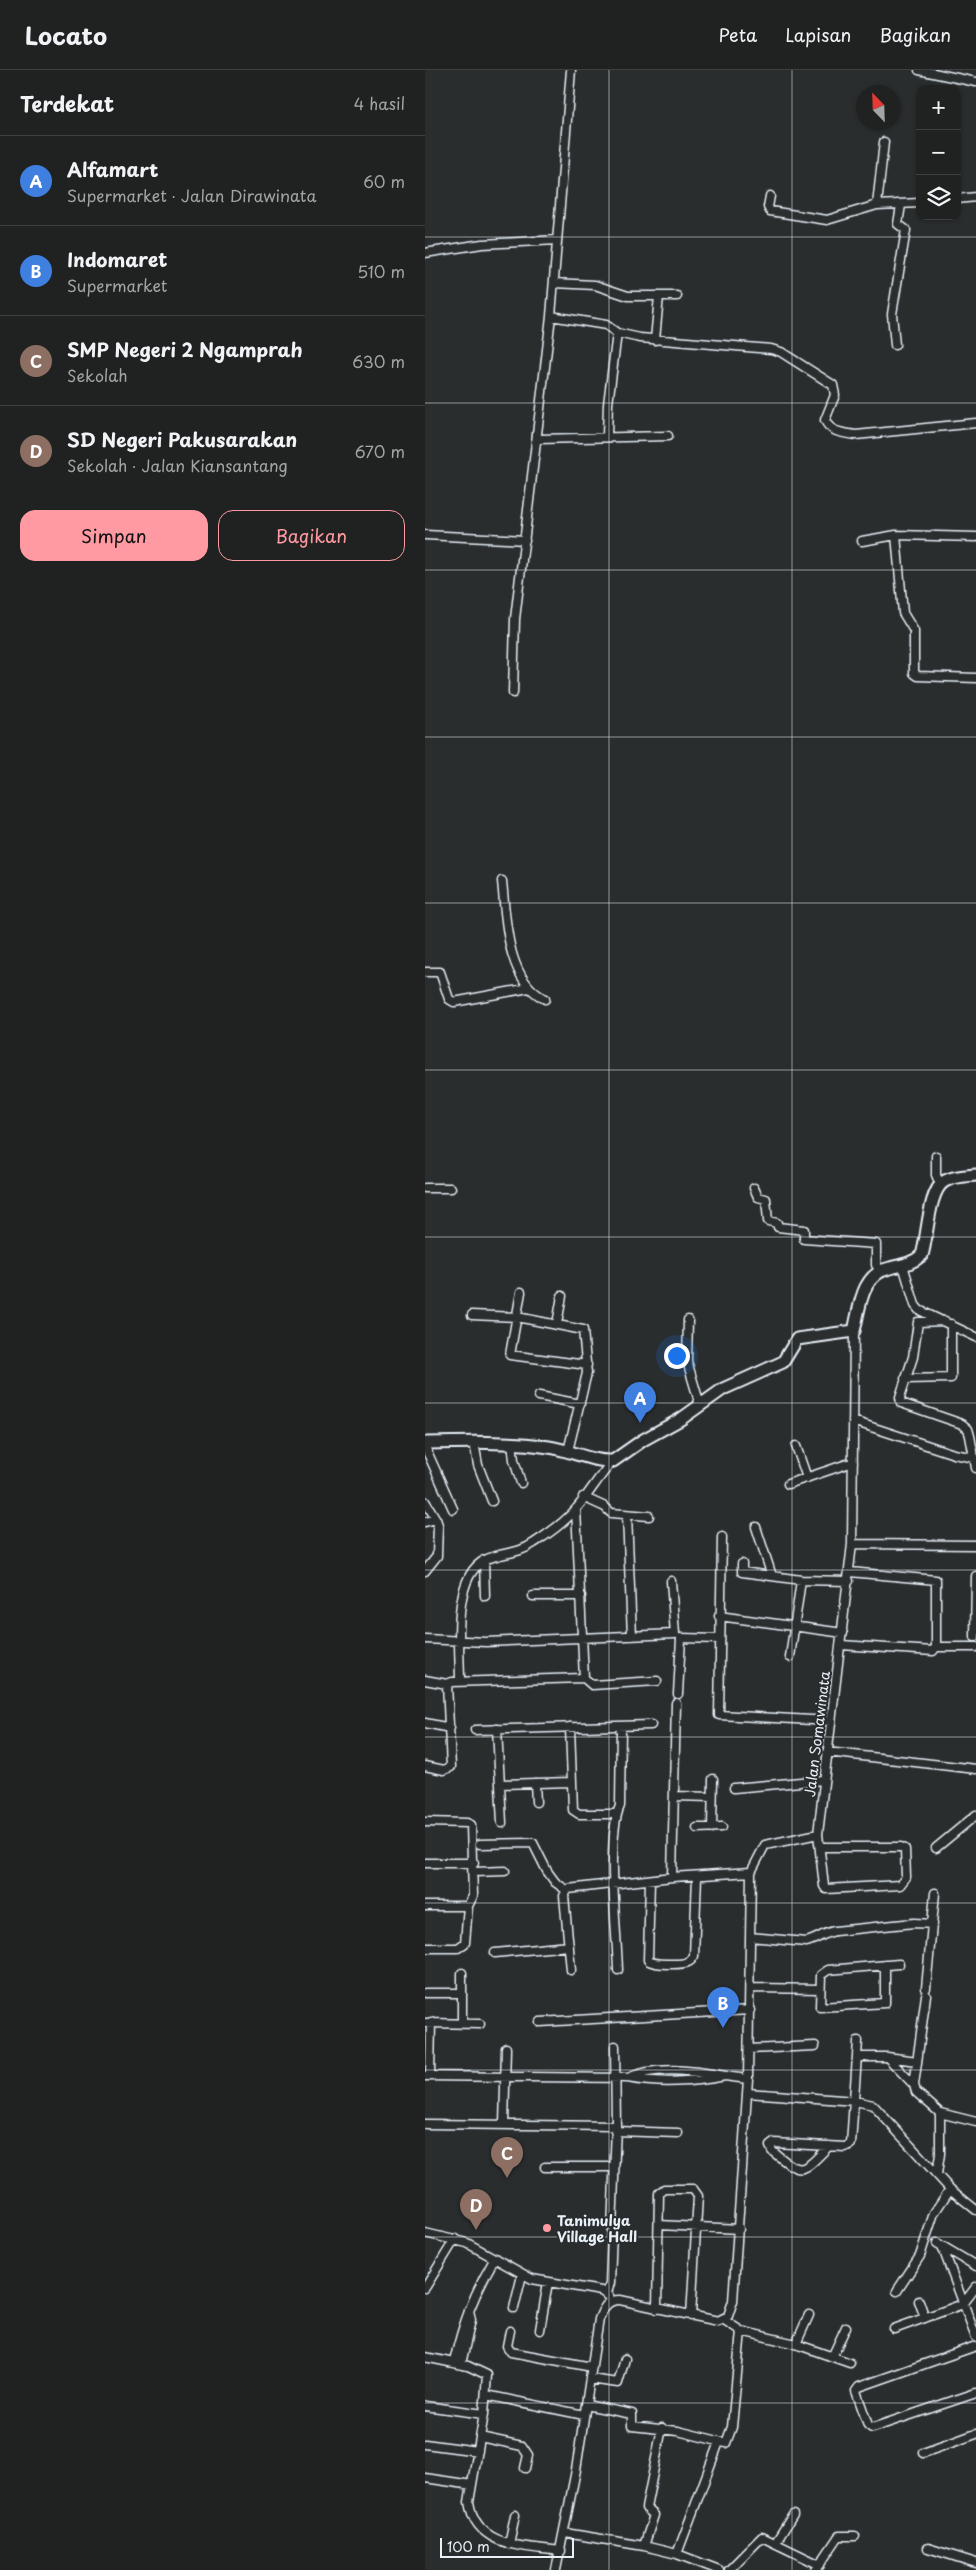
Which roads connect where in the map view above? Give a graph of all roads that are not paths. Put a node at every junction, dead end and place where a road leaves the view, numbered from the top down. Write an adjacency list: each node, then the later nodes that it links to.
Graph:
1 (571, 70): 11 (street)
2 (919, 70): 3 (street)
3 (976, 82)
4 (884, 142): 9 (street)
5 (770, 196): 9 (street)
6 (976, 197): 7 (street)
7 (961, 199)
8 (916, 203): 10 (street)
9 (877, 205): 10 (street)
10 (901, 205): 19 (street)
11 (557, 240): 12 (street); 13 (street)
12 (425, 253)
13 (554, 283): 14 (street); 16 (street)
14 (659, 296): 15 (street); 18 (street)
15 (677, 296)
16 (551, 316): 17 (street); 23 (street)
17 (617, 333): 18 (street); 21 (street)
18 (655, 340): 20 (street)
19 (895, 345)
20 (976, 423)
21 (607, 436): 22 (street); 23 (street)
22 (668, 436)
23 (538, 439): 27 (street)
24 (896, 534): 26 (street); 28 (street); 29 (street)
25 (425, 535): 27 (street)
26 (976, 537)
27 (525, 540): 30 (street)
28 (862, 541)
29 (976, 678)
30 (513, 693)
31 (502, 882): 33 (street)
32 (425, 972): 33 (street)
33 (529, 988): 34 (street)
34 (545, 999)
35 (936, 1156): 37 (street)
36 (976, 1175): 37 (street)
37 (940, 1184): 41 (street)
38 (425, 1188): 39 (street)
39 (451, 1188)
40 (754, 1188): 42 (street)
41 (903, 1265): 42 (street); 48 (street)
42 (880, 1270): 50 (street)
43 (521, 1292): 46 (street)
44 (562, 1296): 49 (street)
45 (472, 1315): 46 (street)
46 (517, 1317): 49 (street); 52 (street)
47 (688, 1320): 56 (street)
48 (948, 1322): 51 (street); 53 (street); 53 (street)
49 (557, 1324): 52 (street)
50 (854, 1331): 56 (street); 57 (street, Jalan Somawinata)
51 (976, 1336)
52 (587, 1365): 55 (street)
53 (905, 1379): 64 (street)
54 (539, 1396): 55 (street)
55 (580, 1404): 63 (street)
56 (700, 1405): 65 (street)
57 (853, 1422): 64 (street); 66 (street, Jalan Somawinata)
58 (474, 1442): 59 (street); 60 (street); 73 (street)
59 (513, 1442): 63 (street); 69 (street)
60 (425, 1443)
61 (796, 1446): 68 (street)
62 (425, 1447): 74 (street)
63 (568, 1451): 65 (street)
64 (975, 1458): 67 (street)
65 (613, 1461): 71 (street)
66 (853, 1462): 68 (street); 82 (street, Jalan Somawinata)
67 (976, 1468)
68 (807, 1478): 70 (street)
69 (521, 1483)
70 (788, 1484)
71 (583, 1497): 75 (street); 76 (street)
72 (425, 1501): 78 (street)
73 (492, 1501)
74 (453, 1509)
75 (576, 1509): 84 (street); 95 (street)
76 (627, 1515): 77 (street); 99 (street)
77 (649, 1516)
78 (436, 1519): 79 (street); 86 (street)
79 (425, 1522)
80 (756, 1527): 88 (street)
81 (722, 1537): 96 (street)
82 (852, 1544): 83 (street); 87 (street, Jalan Somawinata)
83 (976, 1545)
84 (484, 1560): 93 (street); 104 (street)
85 (742, 1564): 88 (street)
86 (425, 1571)
87 (850, 1572): 92 (street, Jalan Somawinata); 107 (street)
88 (772, 1576): 90 (street)
89 (976, 1576): 100 (street)
90 (801, 1580): 92 (street); 97 (street)
91 (671, 1581): 99 (street)
92 (849, 1582): 98 (street, Jalan Somawinata)
93 (485, 1596)
94 (533, 1596): 95 (street)
95 (581, 1596): 102 (street)
96 (719, 1616): 97 (street); 103 (street)
97 (795, 1625): 98 (street); 109 (street)
98 (843, 1633): 106 (street, Jalan Somawinata)
99 (632, 1636): 102 (street)
100 (976, 1637): 105 (street)
101 (425, 1639): 104 (street)
102 (582, 1639): 104 (street); 110 (street)
103 (719, 1639): 115 (street); 117 (street)
104 (460, 1641): 113 (street)
105 (976, 1642)
106 (841, 1645): 107 (street); 117 (street, Jalan Somawinata)
107 (936, 1647): 108 (street)
108 (976, 1648)
109 (790, 1657)
110 (584, 1678): 112 (street); 113 (street)
111 (425, 1680): 114 (street)
112 (657, 1681)
113 (460, 1682): 114 (street)
114 (447, 1684): 121 (street)
115 (679, 1694)
116 (677, 1703): 134 (street)
117 (831, 1721): 125 (street, Jalan Somawinata)
118 (425, 1723): 121 (street)
119 (651, 1725): 120 (street)
120 (621, 1726): 122 (street); 137 (street)
121 (450, 1728): 126 (street)
122 (570, 1728): 123 (street); 130 (street)
123 (497, 1729): 124 (street); 132 (street)
124 (475, 1730)
125 (827, 1752): 127 (street); 129 (street, Jalan Somawinata)
126 (425, 1766)
127 (976, 1769)
128 (713, 1779): 135 (street)
129 (823, 1780): 133 (street); 144 (street, Jalan Somawinata)
130 (571, 1782): 131 (street); 137 (street)
131 (535, 1783): 132 (street); 136 (street)
132 (500, 1784): 140 (street)
133 (734, 1788)
134 (674, 1796): 135 (street); 153 (street)
135 (712, 1797): 143 (street)
136 (536, 1802)
137 (616, 1814): 155 (street)
138 (976, 1815): 147 (street)
139 (425, 1822): 149 (street)
140 (502, 1823)
141 (722, 1827): 143 (street)
142 (697, 1828): 143 (street)
143 (712, 1828)
144 (819, 1834): 146 (street, Jalan Somawinata); 151 (street)
145 (480, 1844): 156 (street)
146 (820, 1847): 146 (street, Jalan Somawinata)
147 (935, 1848)
148 (425, 1863): 149 (street)
149 (474, 1868): 150 (street); 159 (street)
150 (505, 1871)
151 (751, 1872): 152 (street); 161 (street)
152 (697, 1876): 153 (street); 154 (street)
153 (672, 1878): 154 (street)
154 (650, 1880): 155 (street)
155 (614, 1885): 156 (street); 168 (street)
156 (566, 1890): 162 (street)
157 (935, 1893): 160 (street)
158 (425, 1906): 159 (street)
159 (468, 1906): 163 (street)
160 (933, 1924): 161 (street); 186 (street)
161 (750, 1937): 170 (street)
162 (569, 1946): 164 (street); 167 (street)
163 (425, 1948)
164 (495, 1953)
165 (899, 1964): 166 (street)
166 (885, 1965): 171 (street); 171 (street)
167 (571, 1970)
168 (618, 1970)
169 (462, 1973): 173 (street)
170 (750, 1988): 171 (street); 174 (street)
171 (820, 1989)
172 (425, 1993): 173 (street)
173 (462, 1993): 177 (street)
174 (749, 2010): 175 (street); 183 (street)
175 (540, 2022)
176 (428, 2023): 177 (street); 187 (street)
177 (462, 2023): 178 (street)
178 (480, 2024)
179 (858, 2041): 184 (street)
180 (615, 2046): 189 (street)
181 (815, 2046): 183 (street)
182 (506, 2048): 188 (street)
183 (749, 2049): 190 (street)
184 (858, 2057): 185 (street); 193 (street)
185 (887, 2057): 186 (street); 191 (street)
186 (917, 2062): 191 (street)
187 (428, 2076): 188 (street)
188 (505, 2076): 189 (street); 197 (street)
189 (615, 2078): 190 (street); 198 (street)
190 (748, 2079): 192 (street)
191 (914, 2085): 194 (street)
192 (748, 2093): 193 (street); 208 (street)
193 (855, 2101): 200 (street); 203 (street)
194 (940, 2113): 195 (street); 203 (street)
195 (976, 2122)
196 (425, 2124): 197 (street)
197 (504, 2125): 198 (street)
198 (615, 2128): 199 (street); 202 (street)
199 (678, 2133)
200 (829, 2146): 200 (street)
201 (545, 2167): 202 (street)
202 (614, 2168): 218 (street)
203 (937, 2174): 204 (street)
204 (950, 2189): 205 (street); 217 (street)
205 (976, 2210)
206 (659, 2225): 207 (street); 207 (street); 223 (street)
207 (697, 2226): 208 (street); 225 (street)
208 (739, 2229): 227 (street)
209 (425, 2233): 210 (street)
210 (455, 2239): 211 (street); 216 (street)
211 (495, 2258): 213 (street); 239 (street)
212 (976, 2266): 221 (street)
213 (522, 2275): 214 (street); 222 (street)
214 (548, 2282): 218 (street); 230 (street)
215 (976, 2287): 221 (street)
216 (425, 2288)
217 (897, 2291)
218 (607, 2293): 219 (street)
219 (611, 2301): 223 (street); 241 (street)
220 (919, 2301): 226 (street)
221 (963, 2304): 226 (street); 233 (street)
222 (514, 2308)
223 (657, 2309): 225 (street)
224 (809, 2315): 234 (street)
225 (691, 2316): 227 (street)
226 (925, 2318): 229 (street)
227 (724, 2320): 232 (street)
228 (846, 2327): 236 (street)
229 (893, 2329)
230 (540, 2330)
231 (510, 2331): 241 (street)
232 (741, 2331): 234 (street); 252 (street)
233 (976, 2337)
234 (796, 2344): 236 (street)
235 (976, 2346): 243 (street)
236 (833, 2356): 240 (street)
237 (425, 2357): 239 (street)
238 (625, 2359): 242 (street)
239 (458, 2363): 244 (street)
240 (850, 2363)
241 (592, 2367): 242 (street)
242 (590, 2379): 246 (street)
243 (976, 2393)
244 (486, 2395): 247 (street); 248 (street)
245 (425, 2406): 247 (street)
246 (586, 2406): 248 (street); 249 (street)
247 (484, 2414): 251 (street)
248 (584, 2415): 261 (street)
249 (661, 2428): 252 (street); 265 (street)
250 (976, 2434): 255 (street)
251 (480, 2437): 254 (street); 256 (street)
252 (719, 2442): 268 (street)
253 (425, 2444): 254 (street)
254 (478, 2451): 258 (street)
255 (923, 2453)
256 (525, 2468)
257 (425, 2478): 258 (street)
258 (472, 2485): 264 (street)
259 (515, 2515): 264 (street)
260 (793, 2515): 263 (street)
261 (565, 2533): 265 (street); 267 (street)
262 (855, 2536): 270 (street)
263 (776, 2542): 270 (street); 273 (street)
264 (509, 2544): 267 (street)
265 (644, 2546): 268 (street)
266 (928, 2548): 269 (street)
267 (561, 2551): 271 (street)
268 (677, 2554): 272 (street)
269 (976, 2563)
270 (818, 2568)
271 (556, 2570)
272 (719, 2570)
273 (729, 2570)

